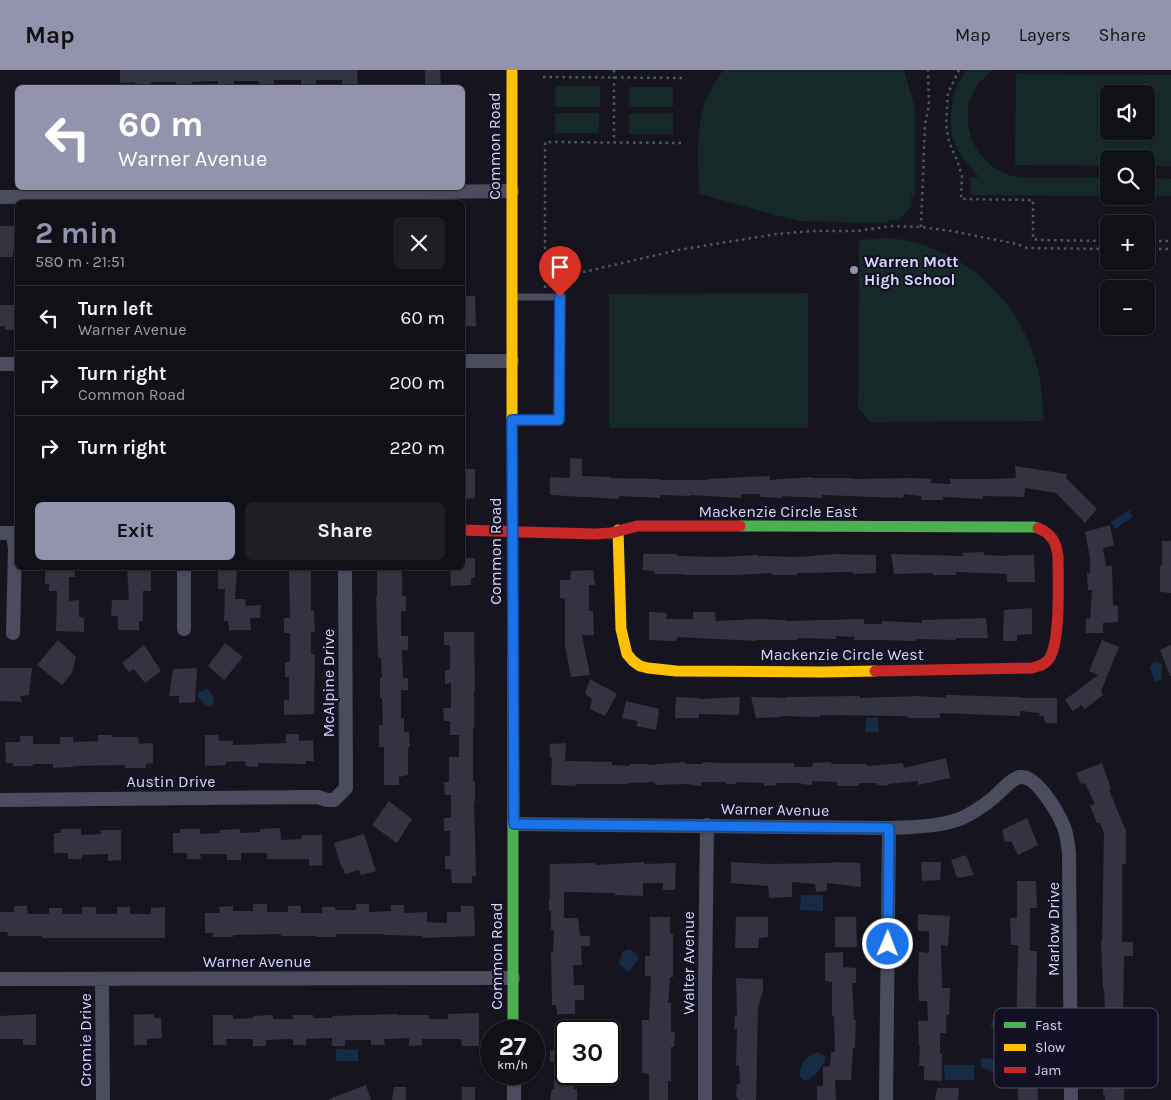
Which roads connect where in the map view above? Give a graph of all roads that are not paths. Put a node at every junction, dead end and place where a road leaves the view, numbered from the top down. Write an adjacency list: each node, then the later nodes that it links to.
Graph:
1 (512, 70): 2 (street, Common Road)
2 (512, 191): 3 (street); 4 (street, Common Road)
3 (0, 197)
4 (512, 297): 6 (street, Common Road); 9 (lane)
5 (465, 361): 6 (street)
6 (512, 361): 9 (street, Common Road)
7 (0, 364): 8 (street)
8 (15, 364)
9 (512, 420): 13 (street, Common Road)
10 (465, 530): 13 (street, Mackenzie Circle East)
11 (618, 530): 12 (street, Mackenzie Circle East); 12 (street, Mackenzie Circle West); 13 (street, Mackenzie Circle East)
12 (1044, 531)
13 (512, 532): 22 (street, Common Road)
14 (10, 533): 18 (street)
15 (184, 570): 17 (street)
16 (345, 570): 20 (street, McAlpine Drive)
17 (184, 629)
18 (13, 633)
19 (1022, 776): 24 (street, Warner Avenue); 28 (street, Marlow Drive)
20 (340, 796): 21 (street, Austin Drive)
21 (0, 800)
22 (514, 824): 23 (street, Warner Avenue); 25 (street, Common Road)
23 (707, 825): 24 (street, Warner Avenue); 33 (street, Walter Avenue)
24 (889, 828): 34 (street)
25 (513, 978): 27 (street, Warner Avenue); 29 (street, Common Road)
26 (0, 979): 27 (street, Warner Avenue)
27 (102, 979): 31 (street, Cromie Drive)
28 (1070, 1008)
29 (513, 1020)
30 (514, 1085): 32 (street)
31 (103, 1100)
32 (514, 1100)
33 (705, 1100)
34 (886, 1100)

